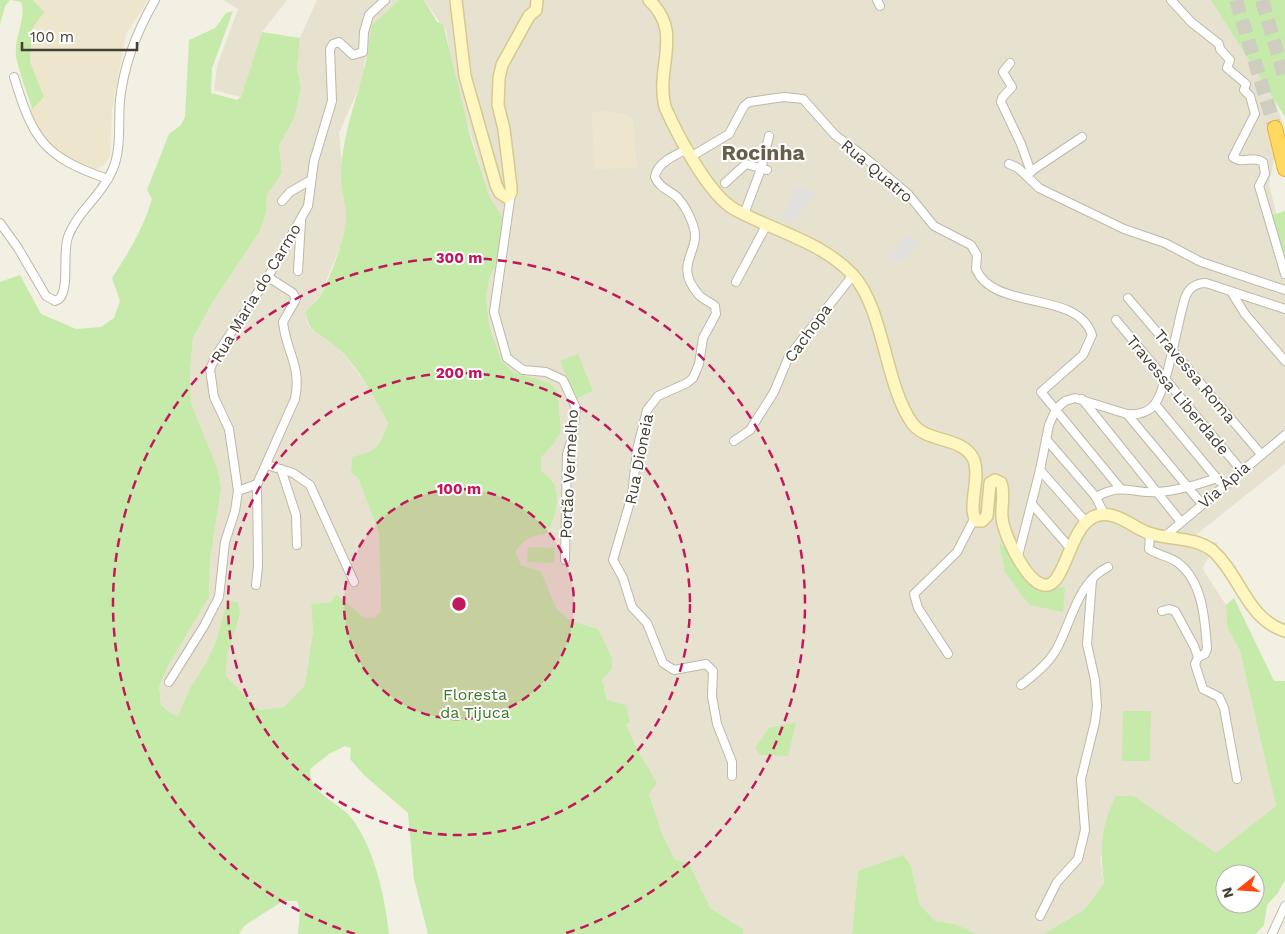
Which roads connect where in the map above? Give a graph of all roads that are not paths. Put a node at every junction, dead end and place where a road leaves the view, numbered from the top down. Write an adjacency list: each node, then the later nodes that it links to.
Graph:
1 (155, 0): 17 (street)
2 (385, 0): 18 (street, Rua Maria do Carmo)
3 (456, 0): 20 (street)
4 (538, 0): 20 (street)
5 (649, 0): 12 (street)
6 (1171, 0): 27 (street)
7 (1010, 63): 16 (street)
8 (14, 76): 17 (street)
9 (1275, 128): 15 (highway)
10 (770, 136): 14 (street)
11 (1082, 137): 16 (street)
12 (690, 153): 22 (street); 41 (street, Rua Quatro); 81 (street, Rua Dioneia)
13 (1009, 164): 16 (street)
14 (764, 169): 19 (street); 22 (street)
15 (1285, 169)
16 (1028, 173): 31 (street)
17 (108, 179): 24 (street)
18 (311, 180): 21 (street); 23 (street, Rua Maria do Carmo)
19 (725, 183)
20 (511, 193): 70 (street, Portão Vermelho)
21 (282, 201)
22 (744, 214): 25 (street)
23 (301, 218): 26 (street); 29 (street, Rua Maria do Carmo)
24 (0, 223)
25 (767, 224): 28 (street); 30 (street)
26 (298, 271)
27 (1285, 274)
28 (853, 275): 45 (street, Cachopa); 62 (street)
29 (268, 277): 47 (street); 56 (street, Rua Maria do Carmo)
30 (736, 282)
31 (1285, 290)
32 (1232, 293): 34 (street); 36 (street); 37 (street)
33 (1128, 298): 36 (street, Travessa Roma)
34 (1285, 309)
35 (1116, 320): 38 (street, Travessa Liberdade)
36 (1172, 347): 38 (street); 46 (street, Travessa Roma)
37 (1285, 361)
38 (1164, 379): 40 (street); 50 (street, Travessa Liberdade)
39 (1082, 399): 41 (street); 42 (street); 57 (street)
40 (1155, 404): 42 (street); 51 (street)
41 (1056, 410): 44 (street); 54 (street)
42 (1126, 414): 55 (street)
43 (1285, 435): 46 (street, Via Ápia)
44 (1046, 439): 49 (street); 58 (street)
45 (734, 441)
46 (1261, 454): 50 (street, Via Ápia)
47 (267, 466): 48 (street); 52 (street)
48 (281, 469): 67 (street); 73 (street)
49 (1040, 470): 59 (street); 63 (street)
50 (1241, 470): 53 (street, Via Ápia)
51 (1217, 478): 53 (street); 55 (street)
52 (257, 484): 56 (street); 74 (street)
53 (1223, 485): 60 (street, Via Ápia)
54 (1120, 488): 57 (street); 58 (street)
55 (1188, 488): 57 (street); 60 (street)
56 (238, 491): 79 (street, Rua Maria do Carmo)
57 (1156, 492): 64 (street)
58 (1096, 497): 61 (street)
59 (1032, 504): 68 (street); 69 (street)
60 (1202, 504): 64 (street, Via Ápia)
61 (1104, 514): 63 (street); 65 (street)
62 (974, 519): 69 (street); 77 (street)
63 (1086, 522): 68 (street)
64 (1181, 522): 66 (street, Via Ápia)
65 (1150, 534): 66 (street); 78 (street)
66 (1164, 537): 76 (street)
67 (297, 545)
68 (1070, 548): 69 (street)
69 (1018, 556)
70 (565, 560)
71 (1108, 567): 72 (street)
72 (1092, 580): 80 (street); 84 (street)
73 (354, 582)
74 (256, 584)
75 (1162, 611): 78 (street)
76 (1285, 631)
77 (948, 654)
78 (1198, 657): 82 (street)
79 (169, 682)
80 (1021, 685)
81 (732, 776)
82 (1237, 779)
83 (1285, 906): 85 (street)
84 (1040, 916)
85 (1272, 934)

